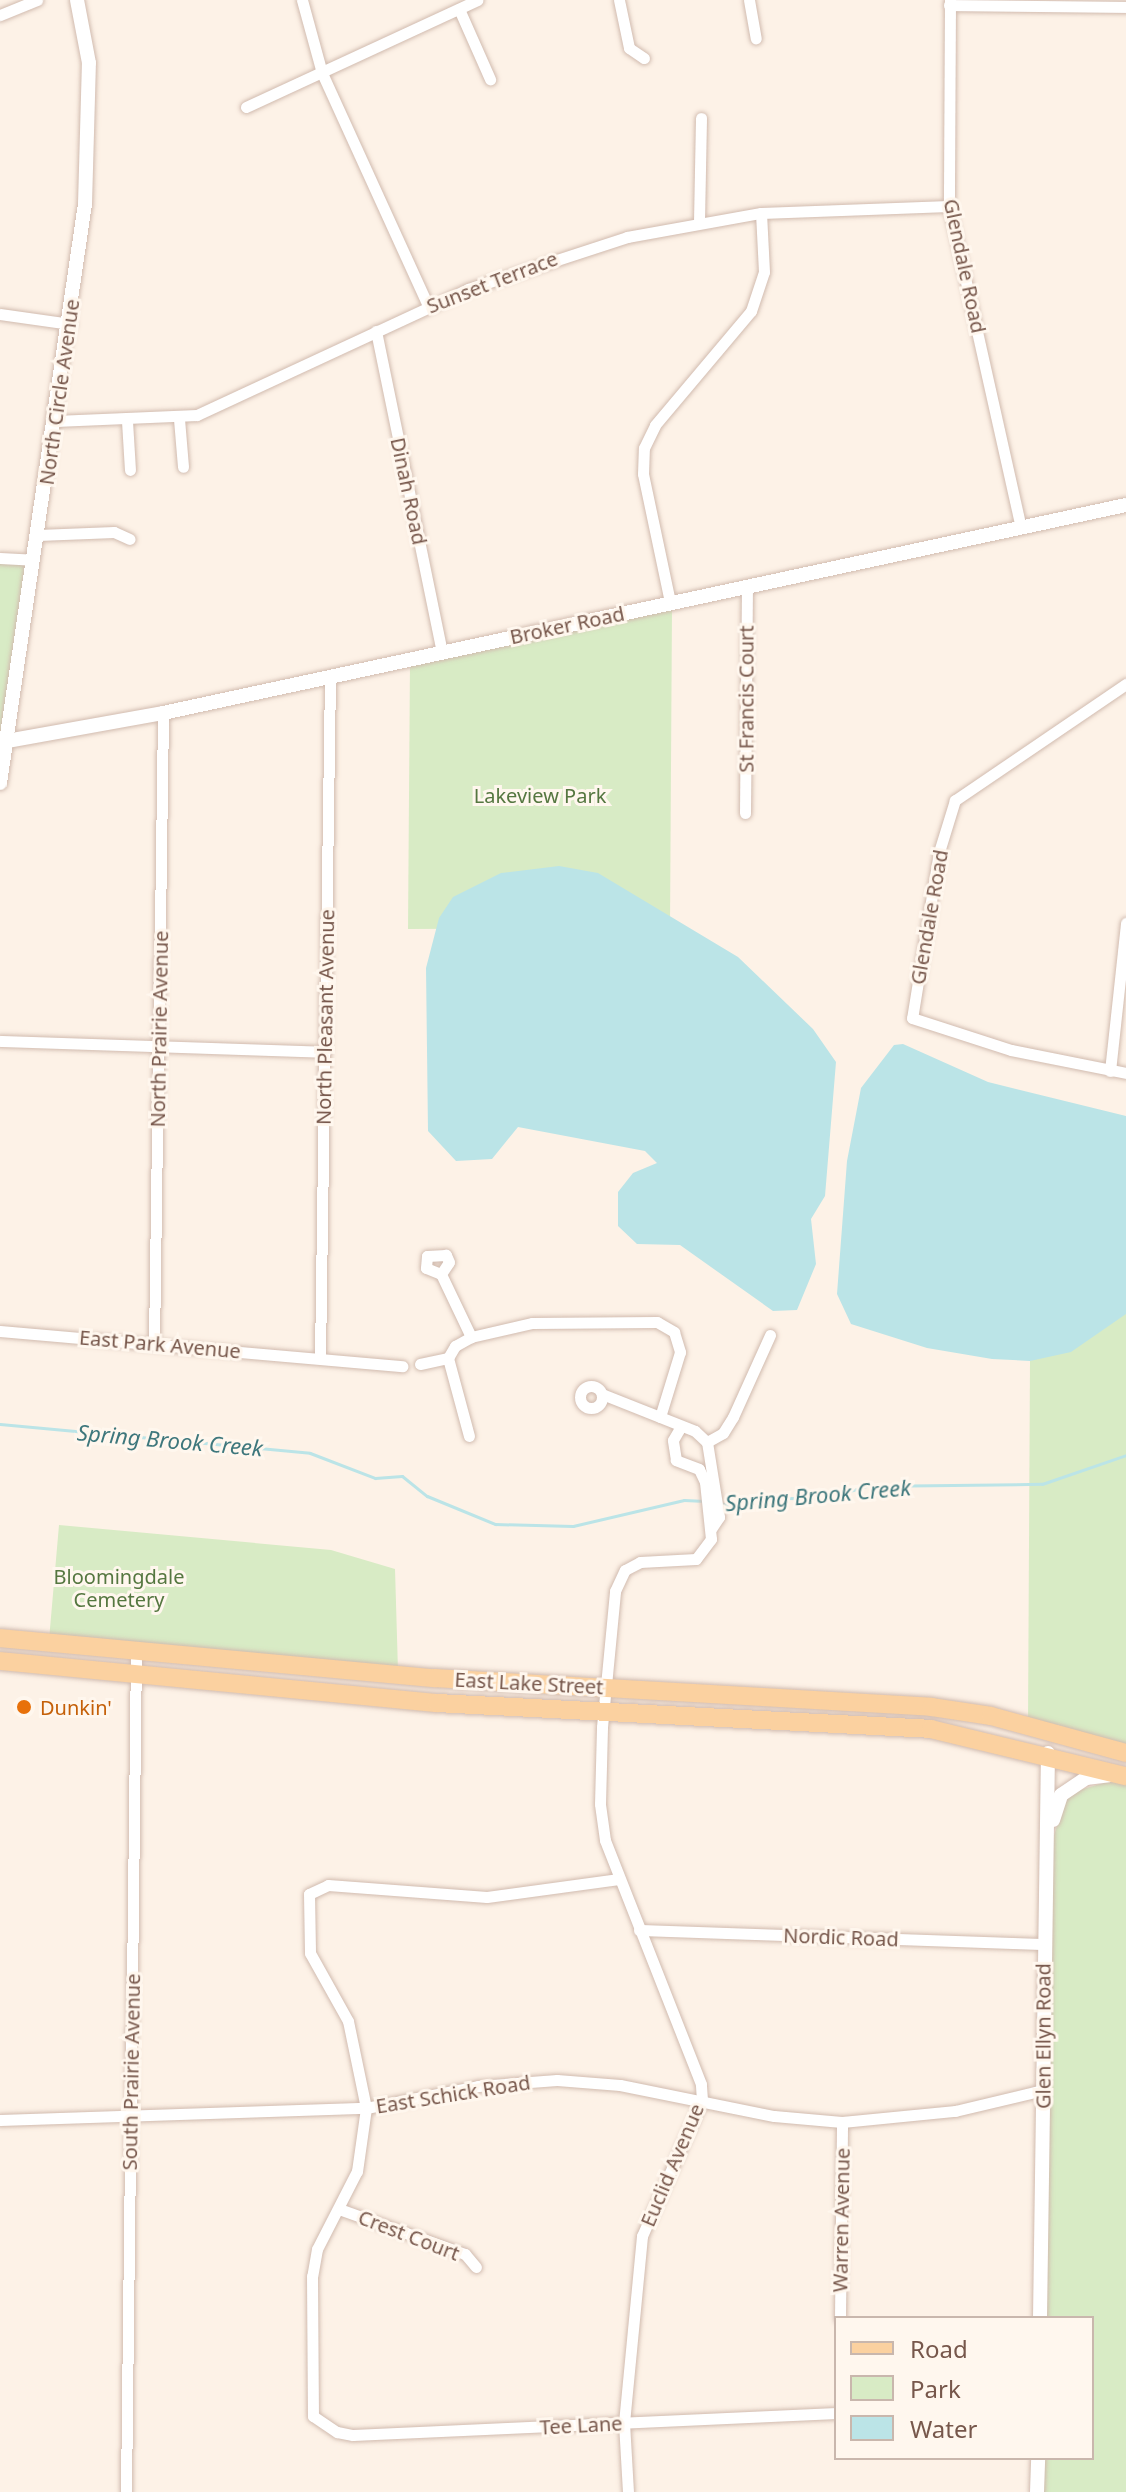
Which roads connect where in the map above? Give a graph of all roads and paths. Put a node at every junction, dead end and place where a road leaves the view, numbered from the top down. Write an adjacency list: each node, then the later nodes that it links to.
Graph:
1 (37, 0): 10 (street)
2 (77, 0): 22 (street, North Circle Avenue)
3 (302, 0): 13 (street)
4 (478, 0): 9 (street)
5 (619, 0): 12 (street)
6 (749, 0): 11 (street)
7 (949, 3): 8 (street); 17 (street, Glendale Road)
8 (1126, 7)
9 (459, 9): 13 (street); 14 (street)
10 (0, 15)
11 (756, 38)
12 (644, 58)
13 (322, 73): 15 (street); 20 (street)
14 (490, 79)
15 (246, 107)
16 (701, 118): 19 (street)
17 (949, 206): 18 (street, Sunset Terrace); 30 (street, Glendale Road)
18 (761, 213): 19 (street, Sunset Terrace); 36 (street)
19 (699, 222): 20 (street, Sunset Terrace)
20 (428, 306): 23 (street, Sunset Terrace)
21 (0, 314): 22 (street)
22 (70, 324): 25 (street, North Circle Avenue)
23 (376, 331): 24 (street, Sunset Terrace); 37 (street, Dinah Road)
24 (179, 419): 26 (street, Sunset Terrace); 27 (street)
25 (55, 421): 26 (street, Sunset Terrace); 31 (street, North Circle Avenue)
26 (127, 421): 28 (street)
27 (183, 467)
28 (130, 470)
29 (1126, 505): 30 (street, Broker Road)
30 (1021, 528): 35 (street, Broker Road)
31 (38, 535): 32 (street); 34 (street, North Circle Avenue)
32 (130, 539)
33 (0, 558): 34 (street)
34 (33, 560): 41 (street, North Circle Avenue)
35 (747, 586): 36 (street, Broker Road); 43 (street, St Francis Court)
36 (670, 602): 37 (street, Broker Road)
37 (442, 652): 38 (street, Broker Road)
38 (330, 676): 40 (street, Broker Road); 47 (street, North Pleasant Avenue)
39 (1126, 684): 48 (street, Glendale Road)
40 (163, 713): 41 (street, Broker Road); 46 (street, North Prairie Avenue)
41 (7, 741): 42 (street, North Circle Avenue)
42 (0, 783)
43 (745, 813)
44 (1126, 923): 48 (street)
45 (0, 1041): 46 (street)
46 (159, 1050): 47 (street); 54 (street, North Prairie Avenue)
47 (325, 1052): 55 (street, North Pleasant Avenue)
48 (1110, 1071): 49 (street)
49 (1126, 1073)
50 (441, 1274): 53 (street)
51 (0, 1331): 54 (street, East Park Avenue)
52 (770, 1335): 63 (street)
53 (471, 1337): 56 (street); 60 (street)
54 (154, 1344): 55 (street, East Park Avenue)
55 (320, 1358): 58 (street, East Park Avenue)
56 (448, 1358): 57 (street); 62 (street)
57 (420, 1364)
58 (402, 1366)
59 (602, 1394): 60 (street)
60 (660, 1417): 61 (street)
61 (680, 1428): 63 (street); 64 (street)
62 (469, 1436)
63 (707, 1442): 64 (street)
64 (712, 1495): 65 (street); 65 (street)
65 (711, 1529): 70 (street, Euclid Avenue)
66 (0, 1638): 67 (main road, East Lake Street)
67 (136, 1652): 69 (street, South Prairie Avenue); 70 (main road, East Lake Street)
68 (0, 1661): 69 (main road, East Lake Street)
69 (135, 1674): 71 (main road, East Lake Street); 83 (street, South Prairie Avenue)
70 (605, 1686): 71 (street, Euclid Avenue); 72 (main road, East Lake Street)
71 (603, 1711): 73 (main road, East Lake Street); 77 (street, Euclid Avenue)
72 (1057, 1734): 73 (main road); 74 (main road, East Lake Street)
73 (1048, 1753): 75 (main road, East Lake Street); 76 (street, Glen Ellyn Road)
74 (1126, 1753)
75 (1122, 1775): 76 (street)
76 (1049, 1840): 79 (street, Glen Ellyn Road)
77 (619, 1879): 78 (street, Euclid Avenue); 82 (street)
78 (639, 1930): 79 (street, Nordic Road); 81 (street, Euclid Avenue)
79 (1043, 1944): 80 (street, Glen Ellyn Road)
80 (1043, 2090): 85 (street, East Schick Road); 89 (street, Glen Ellyn Road)
81 (702, 2100): 82 (street, East Schick Road); 85 (street, East Schick Road); 91 (street, Euclid Avenue)
82 (366, 2108): 83 (street, East Schick Road); 86 (street)
83 (130, 2115): 84 (street, East Schick Road); 93 (street, South Prairie Avenue)
84 (0, 2120)
85 (842, 2122): 88 (street, Warren Avenue)
86 (339, 2209): 87 (street, Crest Court); 91 (street, Tee Lane)
87 (476, 2267)
88 (840, 2316)
89 (1040, 2316)
90 (834, 2413): 91 (street, Tee Lane)
91 (624, 2423): 94 (street, Euclid Avenue)
92 (1038, 2460): 95 (street)
93 (126, 2492)
94 (628, 2492)
95 (1037, 2492)

